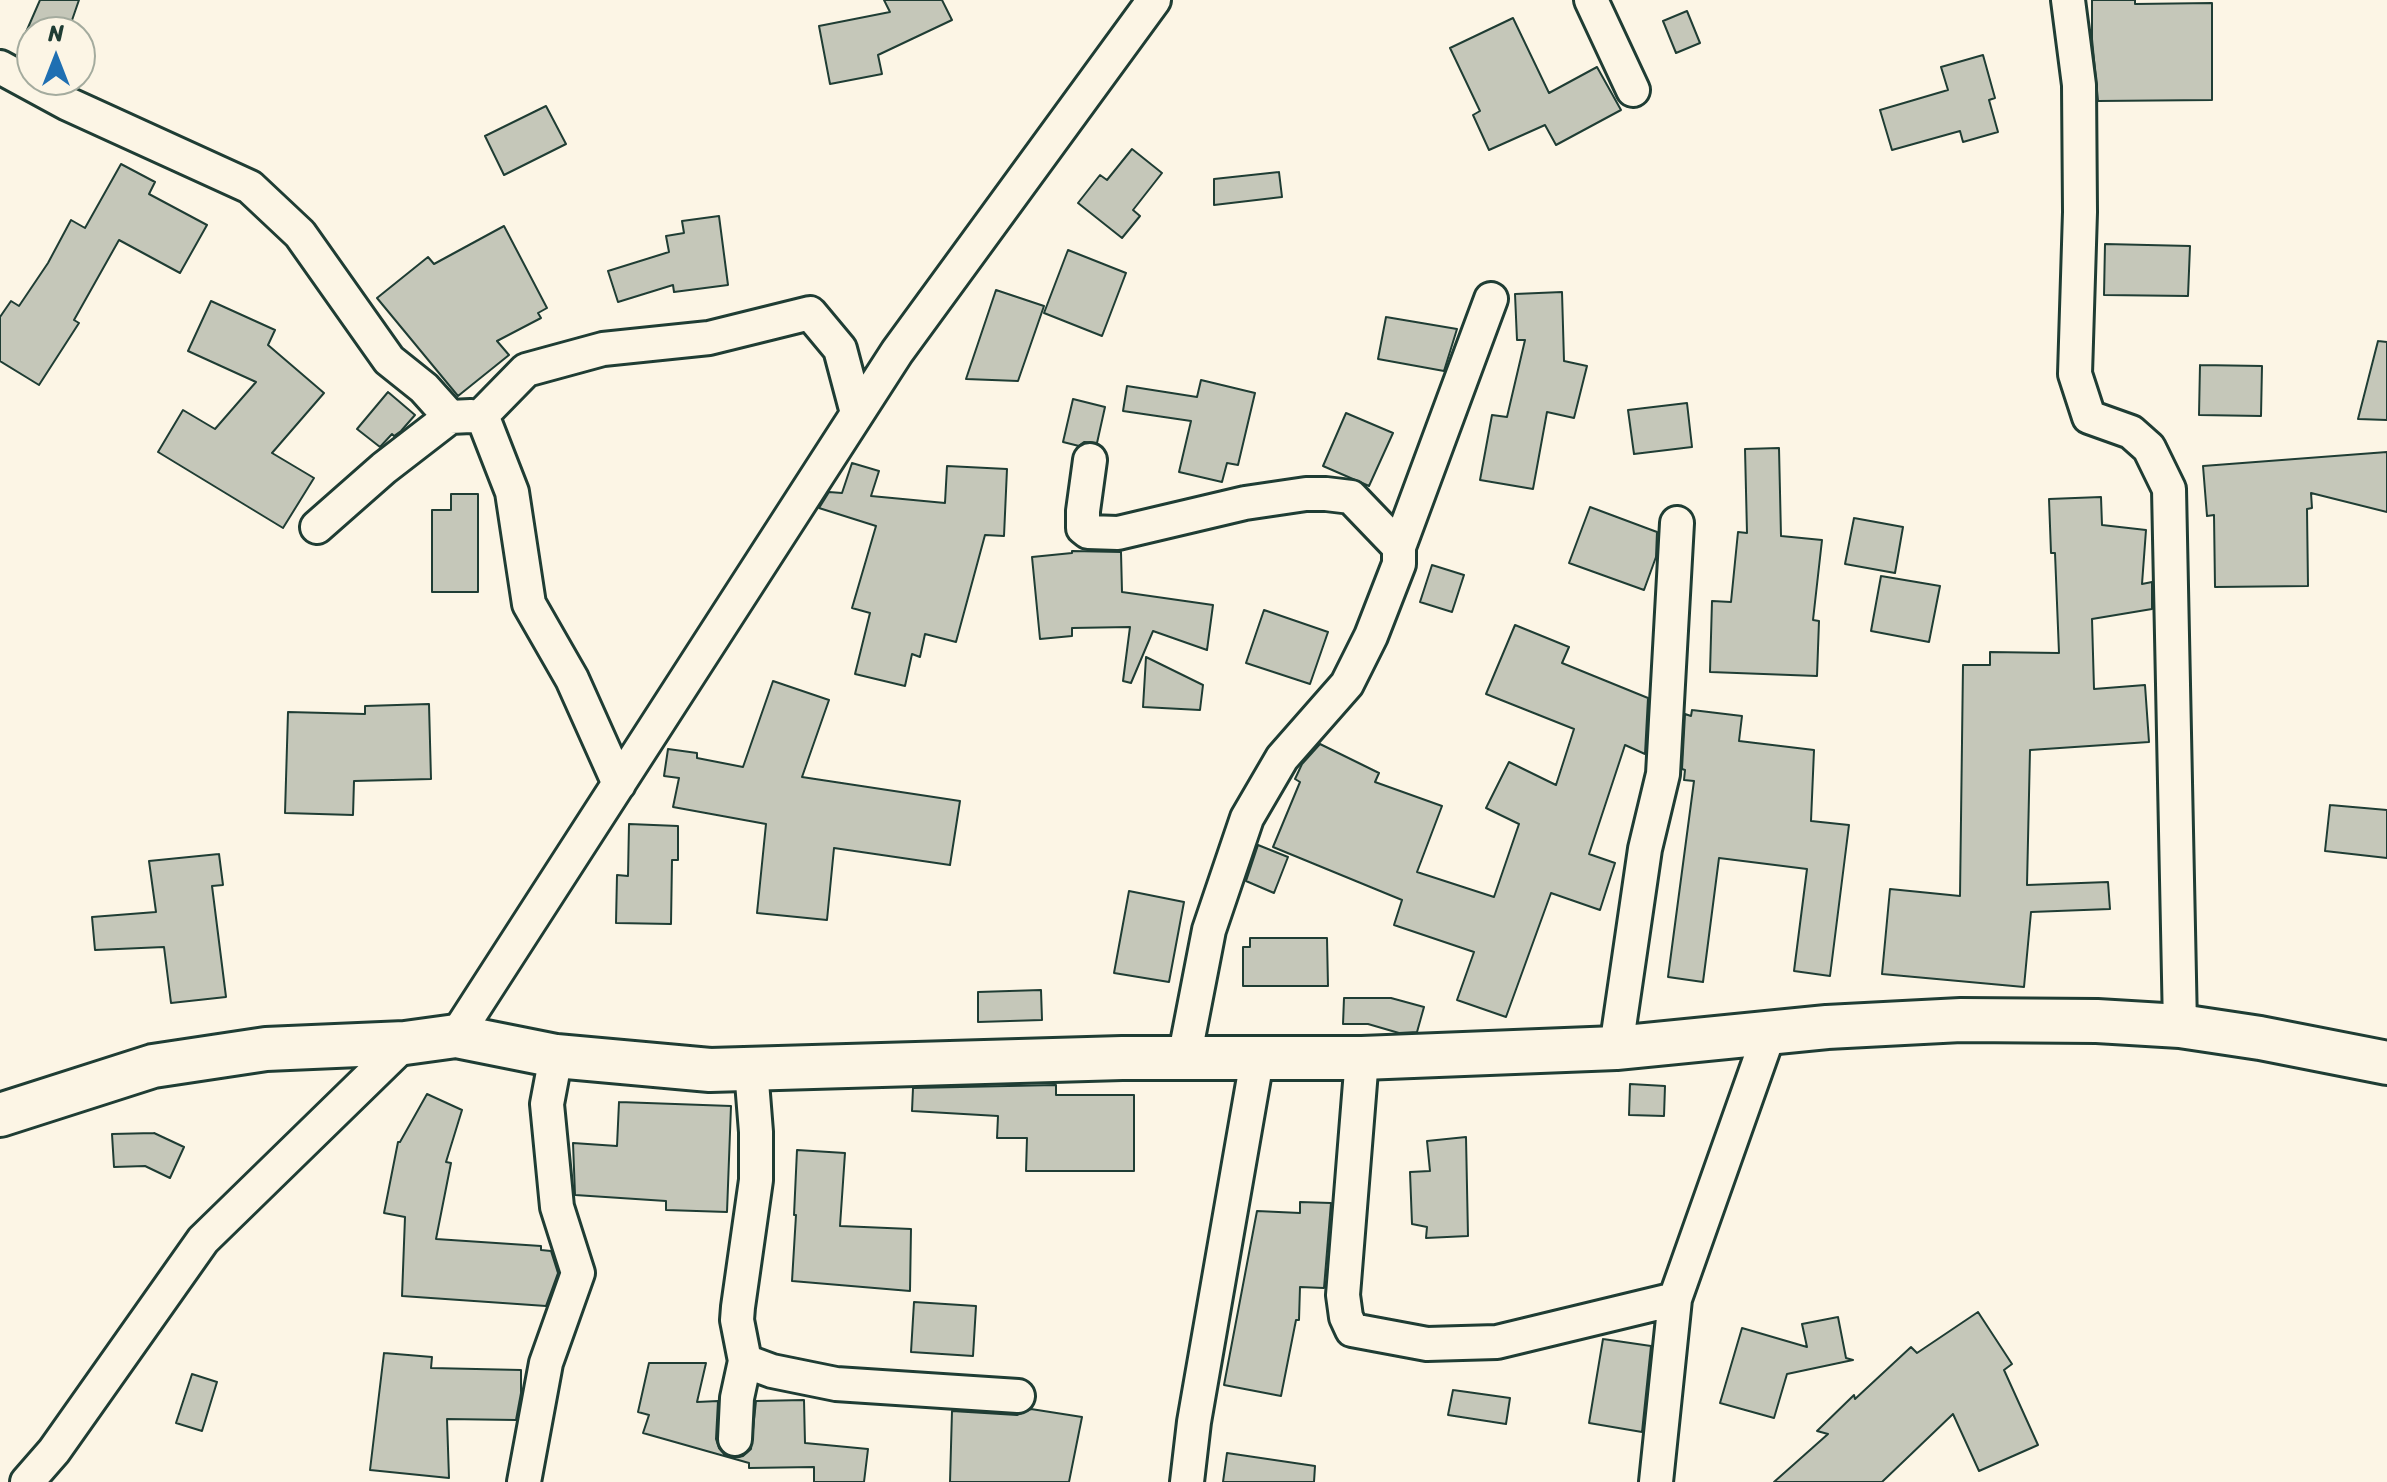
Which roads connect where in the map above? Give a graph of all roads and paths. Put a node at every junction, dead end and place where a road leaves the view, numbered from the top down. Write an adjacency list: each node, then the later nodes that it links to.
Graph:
1 (1154, 0): 7 (street)
2 (1591, 0): 5 (street)
3 (2068, 0): 15 (street)
4 (0, 67): 9 (street)
5 (1633, 90)
6 (1491, 299): 13 (street)
7 (857, 413): 8 (street); 14 (street)
8 (482, 415): 9 (street); 14 (street)
9 (450, 417): 12 (street)
10 (1090, 460): 13 (street)
11 (1677, 523): 19 (street)
12 (317, 527)
13 (1399, 547): 22 (street)
14 (619, 784): 17 (street)
15 (2180, 1026): 16 (street); 24 (street)
16 (1770, 1031): 19 (street); 27 (street)
17 (456, 1036): 18 (street); 20 (street)
18 (405, 1043): 26 (street); 31 (street)
19 (1616, 1048): 21 (street)
20 (556, 1056): 25 (street); 32 (street)
21 (1362, 1058): 23 (street); 27 (street)
22 (1184, 1059): 23 (street); 25 (street)
23 (1257, 1060): 33 (street)
24 (2387, 1063)
25 (751, 1069): 28 (street)
26 (0, 1115)
27 (1675, 1299): 34 (street)
28 (745, 1361): 29 (street); 30 (street)
29 (1018, 1396)
30 (735, 1439)
31 (27, 1482)
32 (524, 1482)
33 (1187, 1482)
34 (1656, 1482)

